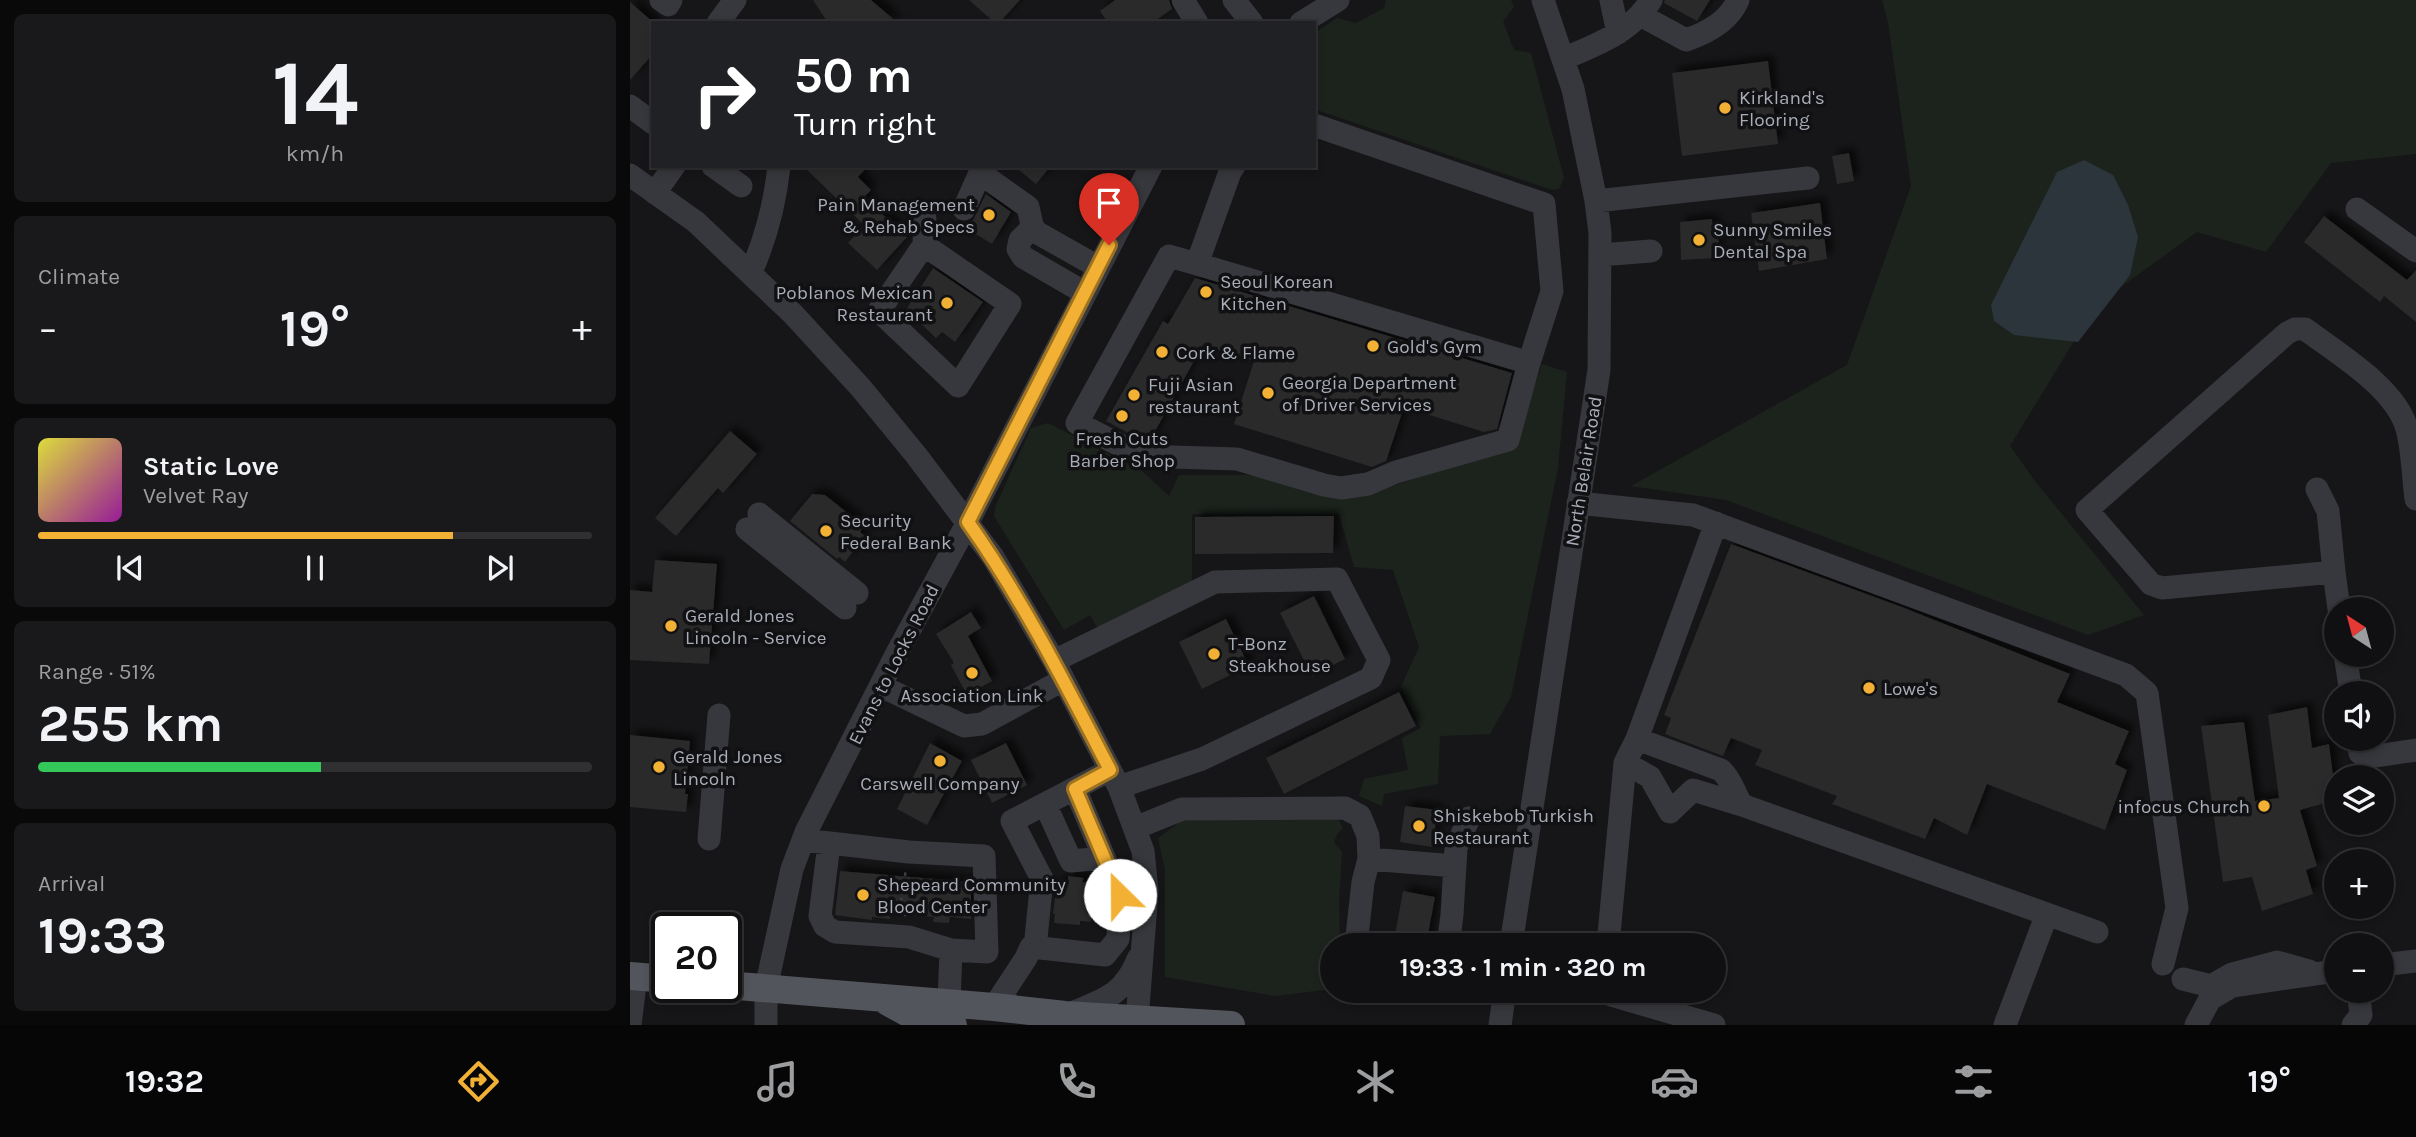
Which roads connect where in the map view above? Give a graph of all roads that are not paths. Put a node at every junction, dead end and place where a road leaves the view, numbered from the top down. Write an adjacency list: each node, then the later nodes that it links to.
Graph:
1 (661, 0): 2 (street)
2 (671, 0)
3 (735, 0): 11 (street)
4 (1183, 0): 12 (street)
5 (1234, 0): 13 (street)
6 (1338, 0): 14 (street)
7 (1544, 0): 16 (street, North Belair Road)
8 (1611, 0): 15 (street)
9 (1738, 0): 10 (street)
10 (1646, 8): 15 (street)
11 (719, 21)
12 (1196, 21)
13 (1250, 21)
14 (1304, 21)
15 (1618, 33): 16 (street)
16 (1563, 59): 24 (street, North Belair Road)
17 (1316, 126): 37 (street)
18 (671, 168): 23 (street)
19 (779, 168): 35 (street)
20 (1150, 168): 34 (street, Evans to Locks Road)
21 (1233, 168): 33 (street)
22 (1808, 178): 24 (street)
23 (639, 187): 35 (street)
24 (1597, 201): 32 (street, North Belair Road)
25 (964, 209): 28 (street)
26 (2357, 209): 31 (street)
27 (925, 219): 29 (street)
28 (1036, 232): 34 (street); 36 (street)
29 (924, 245): 29 (street)
30 (1651, 251): 32 (street)
31 (2416, 251)
32 (1600, 255): 40 (street, North Belair Road)
33 (1197, 264): 37 (street); 37 (street)
34 (1098, 267): 36 (street, Evans to Locks Road)
35 (751, 272): 41 (street)
36 (1085, 293): 41 (street, Evans to Locks Road)
37 (1529, 363)
38 (2317, 489): 44 (street)
39 (2416, 499): 44 (street)
40 (1578, 503): 42 (street); 70 (street, North Belair Road)
41 (968, 522): 47 (street); 48 (street, Evans to Locks Road)
42 (1716, 523): 50 (street); 76 (street)
43 (750, 526): 46 (street)
44 (2334, 572): 45 (street)
45 (2337, 597)
46 (848, 604)
47 (1058, 670): 48 (street); 54 (street); 54 (street)
48 (881, 686): 61 (street, Evans to Locks Road)
49 (719, 715): 60 (street)
50 (1637, 739): 53 (street); 57 (street)
51 (2416, 750): 52 (street)
52 (2360, 751)
53 (1625, 763): 57 (street); 71 (street)
54 (1115, 778): 55 (street); 59 (street)
55 (1075, 789): 56 (street); 63 (street)
56 (1045, 804): 63 (street); 73 (street)
57 (1742, 805): 66 (street)
58 (1469, 818): 65 (street)
59 (1135, 828): 64 (street); 72 (street)
60 (709, 839)
61 (803, 840): 62 (street); 84 (street, Evans to Locks Road)
62 (829, 844): 74 (street); 74 (street)
63 (1104, 858): 73 (street)
64 (1369, 859): 65 (street); 68 (street)
65 (1455, 866): 69 (street)
66 (2046, 914): 67 (street); 98 (street)
67 (2097, 932)
68 (1357, 933)
69 (1450, 933)
70 (1513, 933)
71 (1609, 933)
72 (1144, 946): 90 (street); 91 (street)
73 (1035, 948): 88 (street)
74 (951, 950): 89 (street)
75 (2416, 961): 77 (street)
76 (2163, 964)
77 (2394, 964)
78 (2324, 972): 82 (street)
79 (2324, 972): 99 (street)
80 (633, 976): 81 (main road); 93 (street)
81 (651, 978)
82 (2183, 979)
83 (742, 986): 84 (main road)
84 (766, 988): 89 (main road); 94 (street, Evans to Locks Road)
85 (1503, 1003): 96 (street)
86 (1638, 1003): 97 (street)
87 (2358, 1003): 92 (street)
88 (1002, 1013): 89 (main road); 90 (main road)
89 (951, 1014)
90 (1065, 1020): 91 (main road)
91 (1137, 1020): 95 (main road)
92 (2359, 1022)
93 (630, 1025)
94 (766, 1025)
95 (1231, 1025)
96 (1500, 1025)
97 (1714, 1025)
98 (2005, 1025)
99 (2196, 1025)

